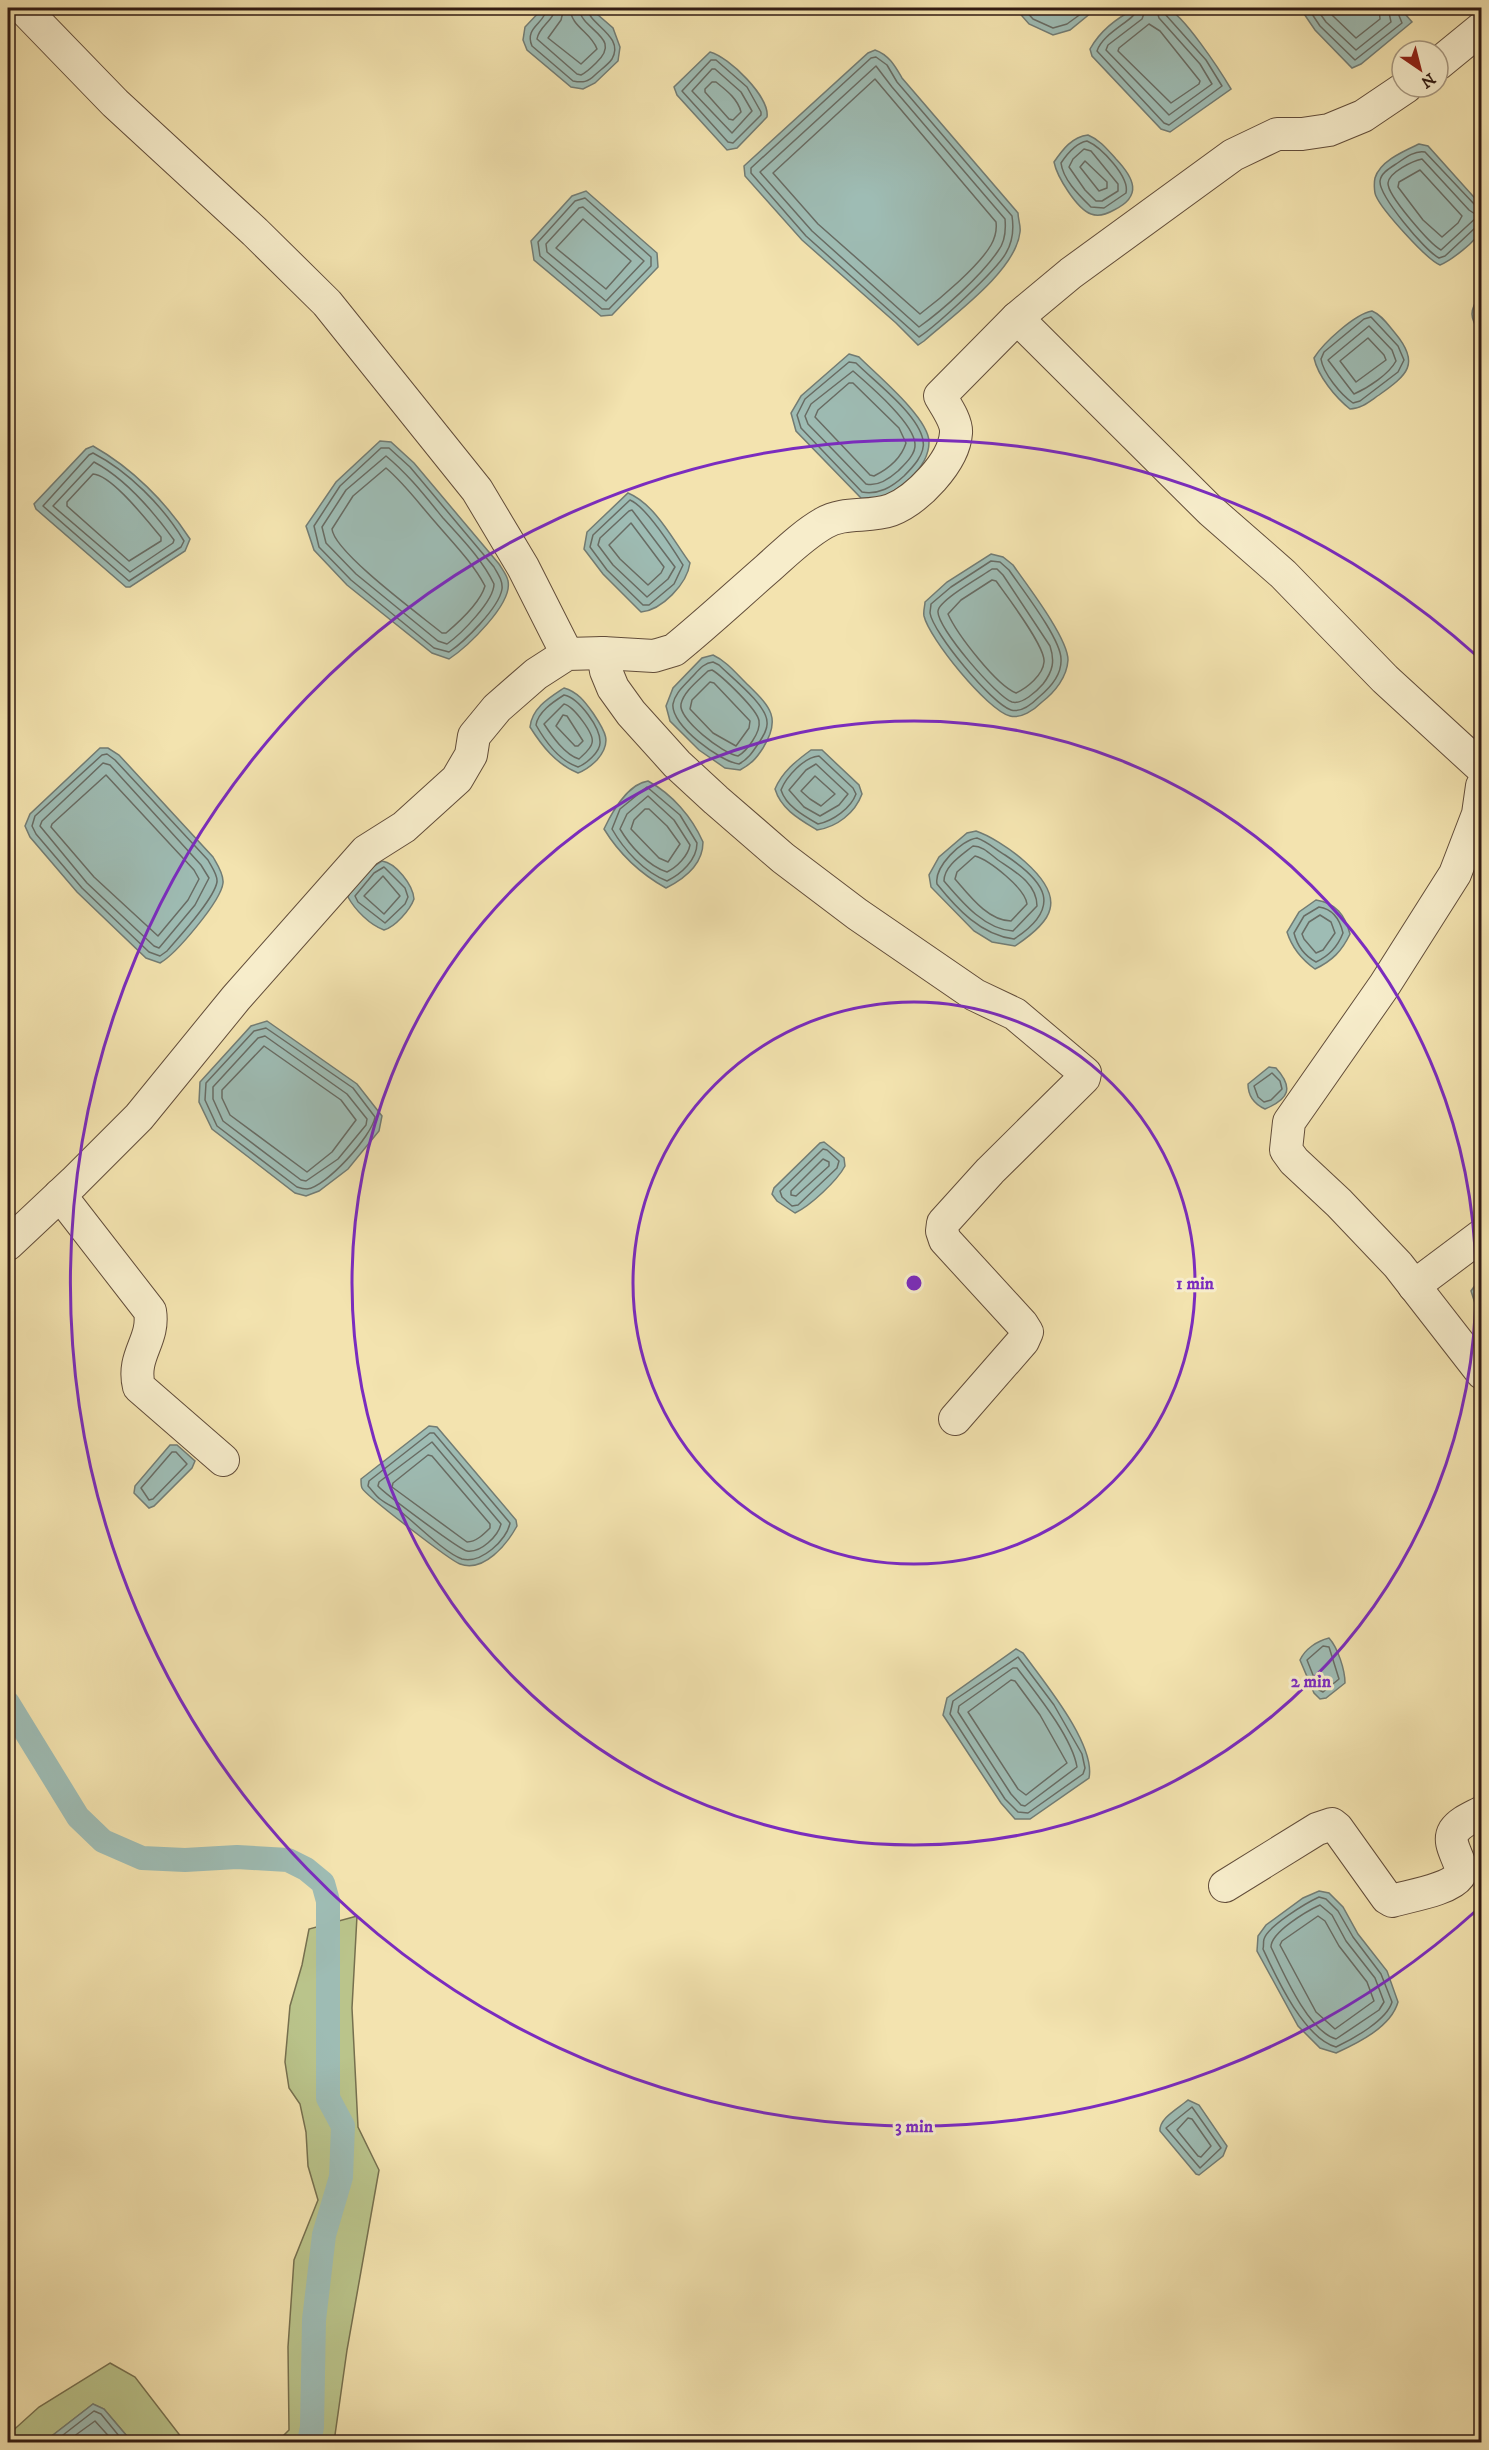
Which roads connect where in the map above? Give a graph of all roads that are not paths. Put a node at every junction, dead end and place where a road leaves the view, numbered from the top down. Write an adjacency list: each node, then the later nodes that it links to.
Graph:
1 (22, 8): 7 (street)
2 (1482, 28): 3 (street)
3 (1450, 54)
4 (1390, 98): 5 (street)
5 (1017, 318): 6 (street); 8 (street)
6 (603, 653): 7 (street); 15 (street)
7 (567, 654): 10 (street)
8 (1482, 768)
9 (1482, 786): 13 (street)
10 (60, 1196): 12 (street); 16 (street)
11 (1482, 1235): 13 (street)
12 (8, 1244)
13 (1414, 1286): 14 (street)
14 (1482, 1373)
15 (956, 1419)
16 (223, 1460)
17 (1482, 1812): 18 (street)
18 (1225, 1886)

